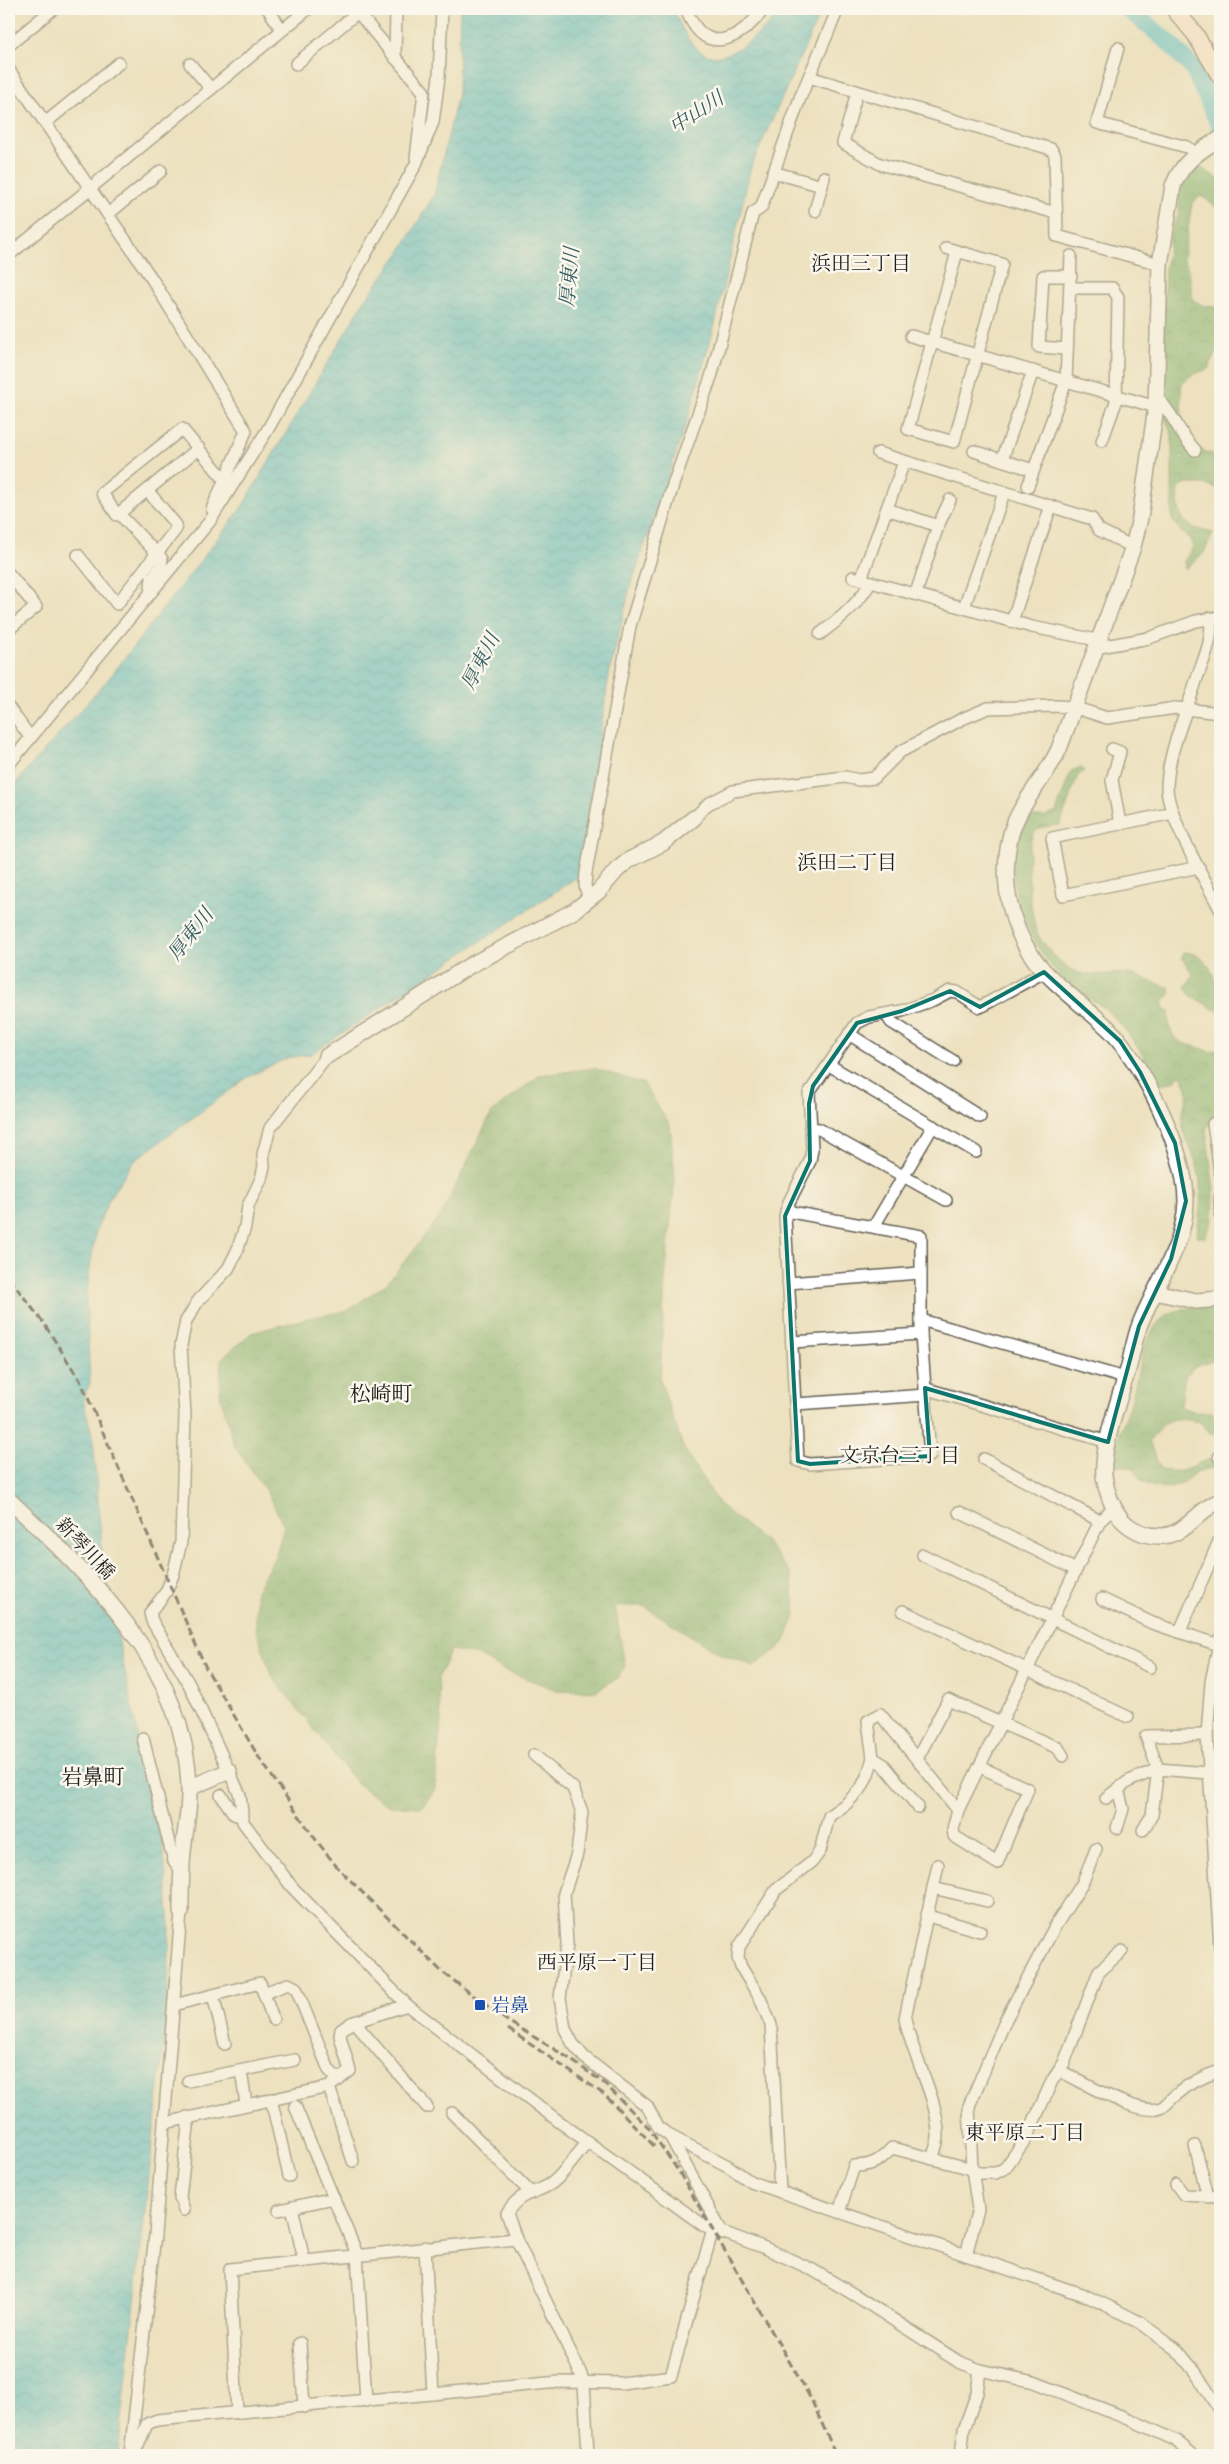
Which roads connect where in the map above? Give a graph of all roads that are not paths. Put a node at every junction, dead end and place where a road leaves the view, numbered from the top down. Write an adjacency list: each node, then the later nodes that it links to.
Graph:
1 (53, 9): 12 (street)
2 (268, 9): 11 (street)
3 (308, 9): 11 (street)
4 (388, 9): 14 (street)
5 (442, 9): 26 (street)
6 (686, 9): 7 (street)
7 (764, 9)
8 (838, 9): 20 (street)
9 (1174, 9): 19 (main road)
10 (356, 10): 14 (street); 17 (street)
11 (282, 30): 21 (street)
12 (9, 44)
13 (1118, 48): 25 (street)
14 (395, 58): 26 (street)
15 (120, 63): 23 (street)
16 (190, 64): 21 (street)
17 (296, 64)
18 (9, 70): 23 (street)
19 (1220, 76)
20 (809, 78): 22 (street); 28 (street)
21 (211, 89): 29 (street)
22 (857, 92): 31 (street); 31 (street)
23 (45, 123): 29 (street)
24 (1220, 139): 25 (street)
25 (1196, 153): 35 (street)
26 (416, 164): 62 (street)
27 (161, 171): 32 (street)
28 (773, 172): 30 (street); 88 (street)
29 (90, 188): 32 (street); 33 (street)
30 (815, 211)
31 (1056, 213): 35 (street)
32 (108, 214): 54 (street)
33 (9, 255)
34 (1071, 256): 36 (street)
35 (1160, 264): 45 (street)
36 (1071, 276): 37 (street); 40 (street)
37 (1070, 288): 40 (street); 44 (street)
38 (911, 336): 39 (street)
39 (933, 342): 41 (street); 41 (street); 41 (street)
40 (1067, 349): 43 (street)
41 (978, 355): 42 (street)
42 (1033, 371): 43 (street); 51 (street)
43 (1066, 381): 44 (street); 53 (street)
44 (1114, 395): 45 (street); 46 (street)
45 (1156, 402): 48 (street); 64 (street)
46 (1102, 441)
47 (199, 448): 47 (street); 54 (street)
48 (1195, 450)
49 (974, 451): 51 (street)
50 (878, 453): 52 (street)
51 (1002, 460): 53 (street)
52 (904, 462): 56 (street); 60 (street)
53 (1033, 470): 55 (street)
54 (224, 479): 62 (street)
55 (1028, 486)
56 (1004, 493): 59 (street); 71 (street)
57 (152, 496): 65 (street)
58 (950, 500): 63 (street)
59 (1051, 506): 64 (street); 73 (street)
60 (887, 509): 63 (street); 68 (street)
61 (124, 519): 65 (street)
62 (210, 521): 70 (street)
63 (938, 526): 69 (street)
64 (1133, 546): 76 (street)
65 (157, 554): 66 (street); 70 (street)
66 (78, 555)
67 (9, 574): 74 (street)
68 (862, 579): 69 (street); 75 (street)
69 (916, 593): 71 (street)
70 (150, 594): 81 (street)
71 (964, 607): 73 (street)
72 (1215, 618): 76 (street); 79 (street)
73 (1012, 621): 76 (street)
74 (9, 629)
75 (820, 634)
76 (1096, 644): 77 (street)
77 (1072, 707): 79 (street); 85 (street); 90 (street)
78 (9, 708): 81 (street)
79 (1186, 708): 80 (street); 84 (street)
80 (1220, 713)
81 (30, 737): 83 (street)
82 (1112, 749): 86 (street)
83 (9, 764)
84 (1173, 813): 86 (street); 87 (street)
85 (694, 818): 88 (street)
86 (1120, 824): 87 (street)
87 (1199, 868): 89 (street)
88 (589, 900): 93 (street)
89 (1220, 909)
90 (1044, 972): 91 (street); 110 (street)
91 (886, 1014): 92 (street); 94 (street)
92 (849, 1034): 95 (street); 96 (street)
93 (326, 1056): 145 (street)
94 (953, 1061)
95 (829, 1065): 98 (street); 99 (street)
96 (980, 1117)
97 (1220, 1119): 101 (street)
98 (932, 1126): 100 (street); 102 (street)
99 (810, 1128): 102 (street); 105 (street)
100 (976, 1152)
101 (1220, 1172)
102 (904, 1176): 104 (street); 107 (street)
103 (1220, 1197): 106 (street)
104 (946, 1200)
105 (786, 1211): 107 (street); 109 (street)
106 (1220, 1214)
107 (877, 1228): 108 (street)
108 (920, 1272): 109 (street); 112 (street)
109 (788, 1283): 114 (street)
110 (1155, 1292): 111 (street); 115 (street)
111 (1220, 1299)
112 (921, 1320): 113 (street); 115 (street)
113 (921, 1334): 114 (street); 116 (street)
114 (792, 1342): 117 (street)
115 (1125, 1378): 118 (street)
116 (926, 1392): 117 (street); 117 (street); 118 (street)
117 (796, 1404)
118 (1108, 1442): 122 (street)
119 (984, 1459): 124 (street)
120 (9, 1500): 147 (street, 新琴川橋)
121 (1220, 1501): 122 (street)
122 (1114, 1507): 124 (street)
123 (960, 1512): 127 (street)
124 (1100, 1521): 127 (street)
125 (1220, 1539): 131 (street)
126 (922, 1555): 130 (street)
127 (1076, 1570): 130 (street)
128 (1102, 1599): 131 (street)
129 (903, 1611): 134 (street)
130 (1052, 1618): 133 (street); 134 (street)
131 (1180, 1630): 132 (street)
132 (1219, 1642): 137 (street)
133 (1150, 1667)
134 (1028, 1669): 135 (street); 136 (street)
135 (1128, 1717)
136 (1002, 1724): 140 (street); 142 (street); 143 (street)
137 (1207, 1735): 144 (street); 146 (street)
138 (143, 1738): 158 (street)
139 (534, 1755): 186 (street)
140 (1063, 1756)
141 (873, 1758): 142 (street); 151 (street); 195 (street)
142 (917, 1759): 152 (street)
143 (980, 1767): 152 (street); 152 (street)
144 (1158, 1769): 146 (street); 148 (street); 155 (street)
145 (229, 1771): 147 (street); 153 (street)
146 (1208, 1773): 164 (street)
147 (189, 1788): 158 (street, 新琴川橋)
148 (1118, 1789): 150 (street); 154 (street)
149 (221, 1795): 153 (street)
150 (1106, 1798)
151 (918, 1807)
152 (958, 1810)
153 (243, 1817): 169 (street)
154 (1116, 1828)
155 (1143, 1830)
156 (1096, 1849): 191 (street)
157 (938, 1865): 159 (street)
158 (182, 1872): 161 (street, 新琴川橋)
159 (934, 1888): 160 (street); 162 (street)
160 (987, 1901)
161 (181, 1912): 168 (street)
162 (928, 1916): 163 (street); 189 (street)
163 (980, 1931)
164 (1220, 1947)
165 (1122, 1951): 175 (street)
166 (264, 1994): 167 (street); 170 (street); 178 (street)
167 (213, 1995): 168 (street); 172 (street)
168 (174, 2005): 185 (street)
169 (406, 2005): 171 (street); 187 (street)
170 (274, 2019)
171 (355, 2023): 178 (street); 182 (street)
172 (225, 2044)
173 (295, 2060): 174 (street)
174 (241, 2071): 177 (street); 180 (street)
175 (1060, 2071): 176 (street); 191 (street)
176 (1220, 2071)
177 (188, 2081)
178 (334, 2083): 179 (street); 190 (street)
179 (271, 2099): 180 (street); 192 (street)
180 (246, 2104): 184 (street)
181 (295, 2106): 197 (street)
182 (427, 2107)
183 (452, 2113): 194 (street)
184 (187, 2118): 185 (street); 199 (street)
185 (165, 2122): 216 (street)
186 (670, 2136): 195 (street); 202 (street)
187 (588, 2142): 194 (street); 202 (street)
188 (1195, 2146): 196 (street)
189 (932, 2159): 191 (street); 201 (street)
190 (353, 2161)
191 (972, 2169): 206 (street)
192 (289, 2176)
193 (1176, 2184): 196 (street)
194 (530, 2192): 203 (street)
195 (780, 2192): 201 (street)
196 (1214, 2197)
197 (334, 2198): 198 (street); 205 (street)
198 (292, 2207): 200 (street); 207 (street)
199 (184, 2210)
200 (279, 2210)
201 (839, 2212): 206 (street)
202 (718, 2232): 209 (street); 210 (street)
203 (516, 2239): 204 (street); 210 (street)
204 (425, 2248): 205 (street); 211 (street)
205 (357, 2254): 207 (street); 212 (street)
206 (966, 2255): 214 (street)
207 (304, 2260): 215 (street)
208 (300, 2343): 213 (street)
209 (980, 2370): 218 (street); 219 (street)
210 (584, 2383): 211 (street); 217 (street)
211 (433, 2394): 212 (street)
212 (366, 2401): 213 (street)
213 (304, 2407): 215 (street)
214 (1220, 2411)
215 (238, 2413): 216 (street)
216 (130, 2455)
217 (588, 2455)
218 (961, 2455)
219 (1193, 2455)

